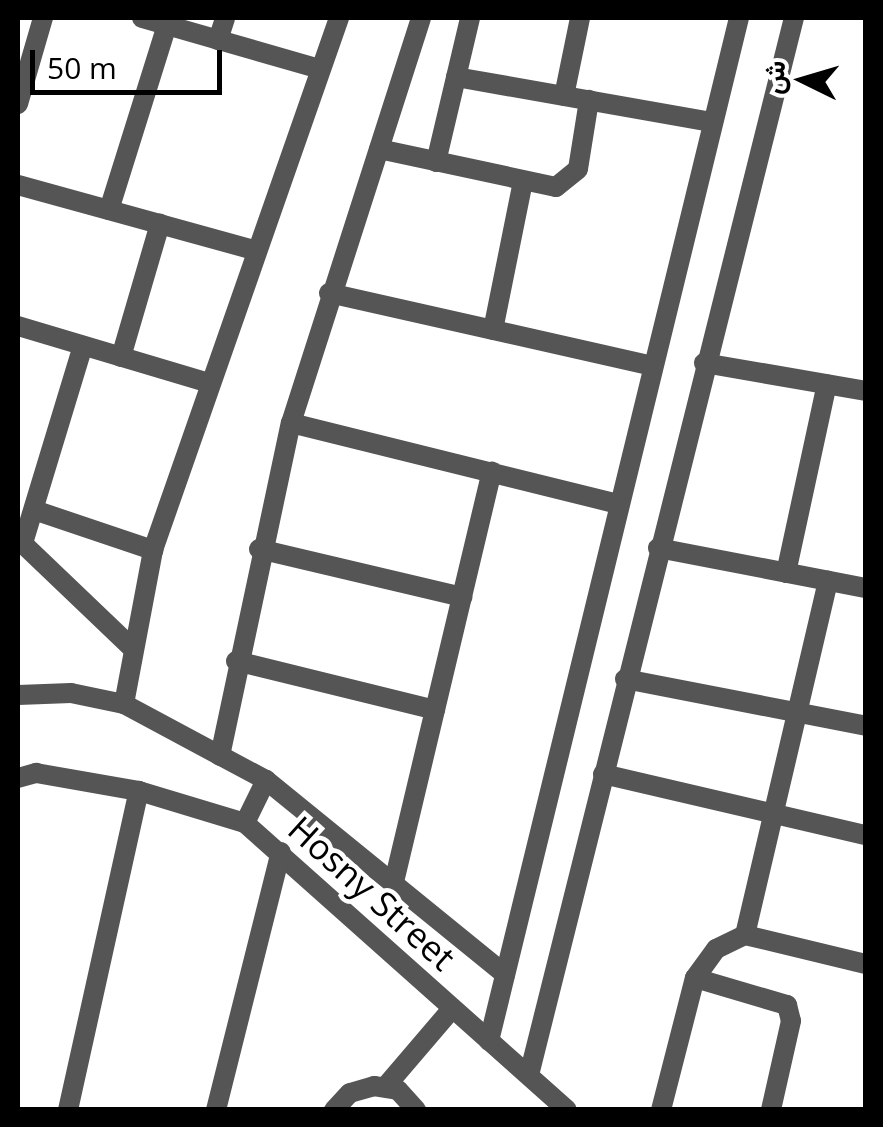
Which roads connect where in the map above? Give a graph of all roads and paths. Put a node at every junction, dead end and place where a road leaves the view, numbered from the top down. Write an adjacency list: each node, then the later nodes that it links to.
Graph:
1 (43, 18): 12 (street)
2 (142, 18): 10 (street)
3 (225, 18): 11 (street)
4 (339, 18): 13 (street)
5 (422, 18): 19 (street)
6 (470, 18): 14 (street)
7 (580, 18): 15 (street)
8 (738, 18): 18 (street)
9 (794, 18): 31 (street)
10 (167, 25): 11 (street); 23 (street)
11 (218, 40): 13 (street)
12 (26, 47): 17 (street)
13 (320, 69): 25 (street)
14 (456, 78): 15 (street); 20 (street)
15 (564, 96): 16 (street)
16 (589, 100): 18 (street); 21 (street)
17 (18, 104)
18 (712, 122): 32 (street)
19 (379, 149): 20 (street); 26 (street)
20 (436, 162): 21 (street)
21 (523, 181): 28 (street)
22 (18, 185): 23 (street)
23 (108, 210): 24 (street)
24 (160, 224): 25 (street); 30 (street)
25 (254, 250): 33 (street)
26 (330, 293): 28 (street); 36 (street)
27 (18, 326): 29 (street)
28 (493, 330): 32 (street)
29 (82, 346): 30 (street); 39 (street)
30 (121, 357): 33 (street)
31 (704, 362): 34 (street); 41 (street)
32 (652, 366): 38 (street)
33 (206, 382): 42 (street)
34 (828, 384): 35 (street); 44 (street)
35 (866, 391)
36 (290, 423): 37 (street); 43 (street)
37 (492, 472): 38 (street); 47 (street)
38 (619, 504): 68 (street)
39 (34, 510): 40 (street); 42 (street)
40 (20, 541): 48 (street)
41 (658, 548): 44 (street); 50 (street)
42 (153, 550): 48 (street)
43 (259, 550): 47 (street); 49 (street)
44 (786, 573): 45 (street)
45 (828, 581): 46 (street); 54 (street)
46 (866, 588)
47 (462, 597): 53 (street)
48 (131, 647): 52 (street)
49 (236, 661): 53 (street); 56 (street)
50 (625, 678): 54 (street); 57 (street)
51 (18, 695): 52 (street, Hosny Street)
52 (124, 704): 56 (street, Hosny Street)
53 (435, 710): 65 (street)
54 (796, 712): 55 (street); 61 (street)
55 (866, 726)
56 (220, 756): 59 (street, Hosny Street)
57 (603, 774): 61 (street); 72 (street)
58 (18, 778): 60 (street)
59 (266, 780): 62 (street, Hosny Street); 65 (street)
60 (140, 790): 62 (street); 74 (street)
61 (771, 813): 63 (street); 66 (street)
62 (245, 823): 64 (street, Hosny Street)
63 (866, 835)
64 (281, 852): 70 (street, Hosny Street); 75 (street)
65 (394, 882): 68 (street)
66 (745, 935): 67 (street); 69 (street)
67 (866, 964)
68 (505, 974): 71 (street)
69 (695, 978): 79 (street); 80 (street)
70 (450, 1010): 71 (street, Hosny Street); 73 (street)
71 (489, 1041): 72 (street, Hosny Street)
72 (529, 1075): 78 (street, Hosny Street)
73 (386, 1086): 76 (street); 77 (street)
74 (68, 1110)
75 (216, 1110)
76 (334, 1110)
77 (416, 1110)
78 (568, 1110)
79 (661, 1110)
80 (771, 1110)

